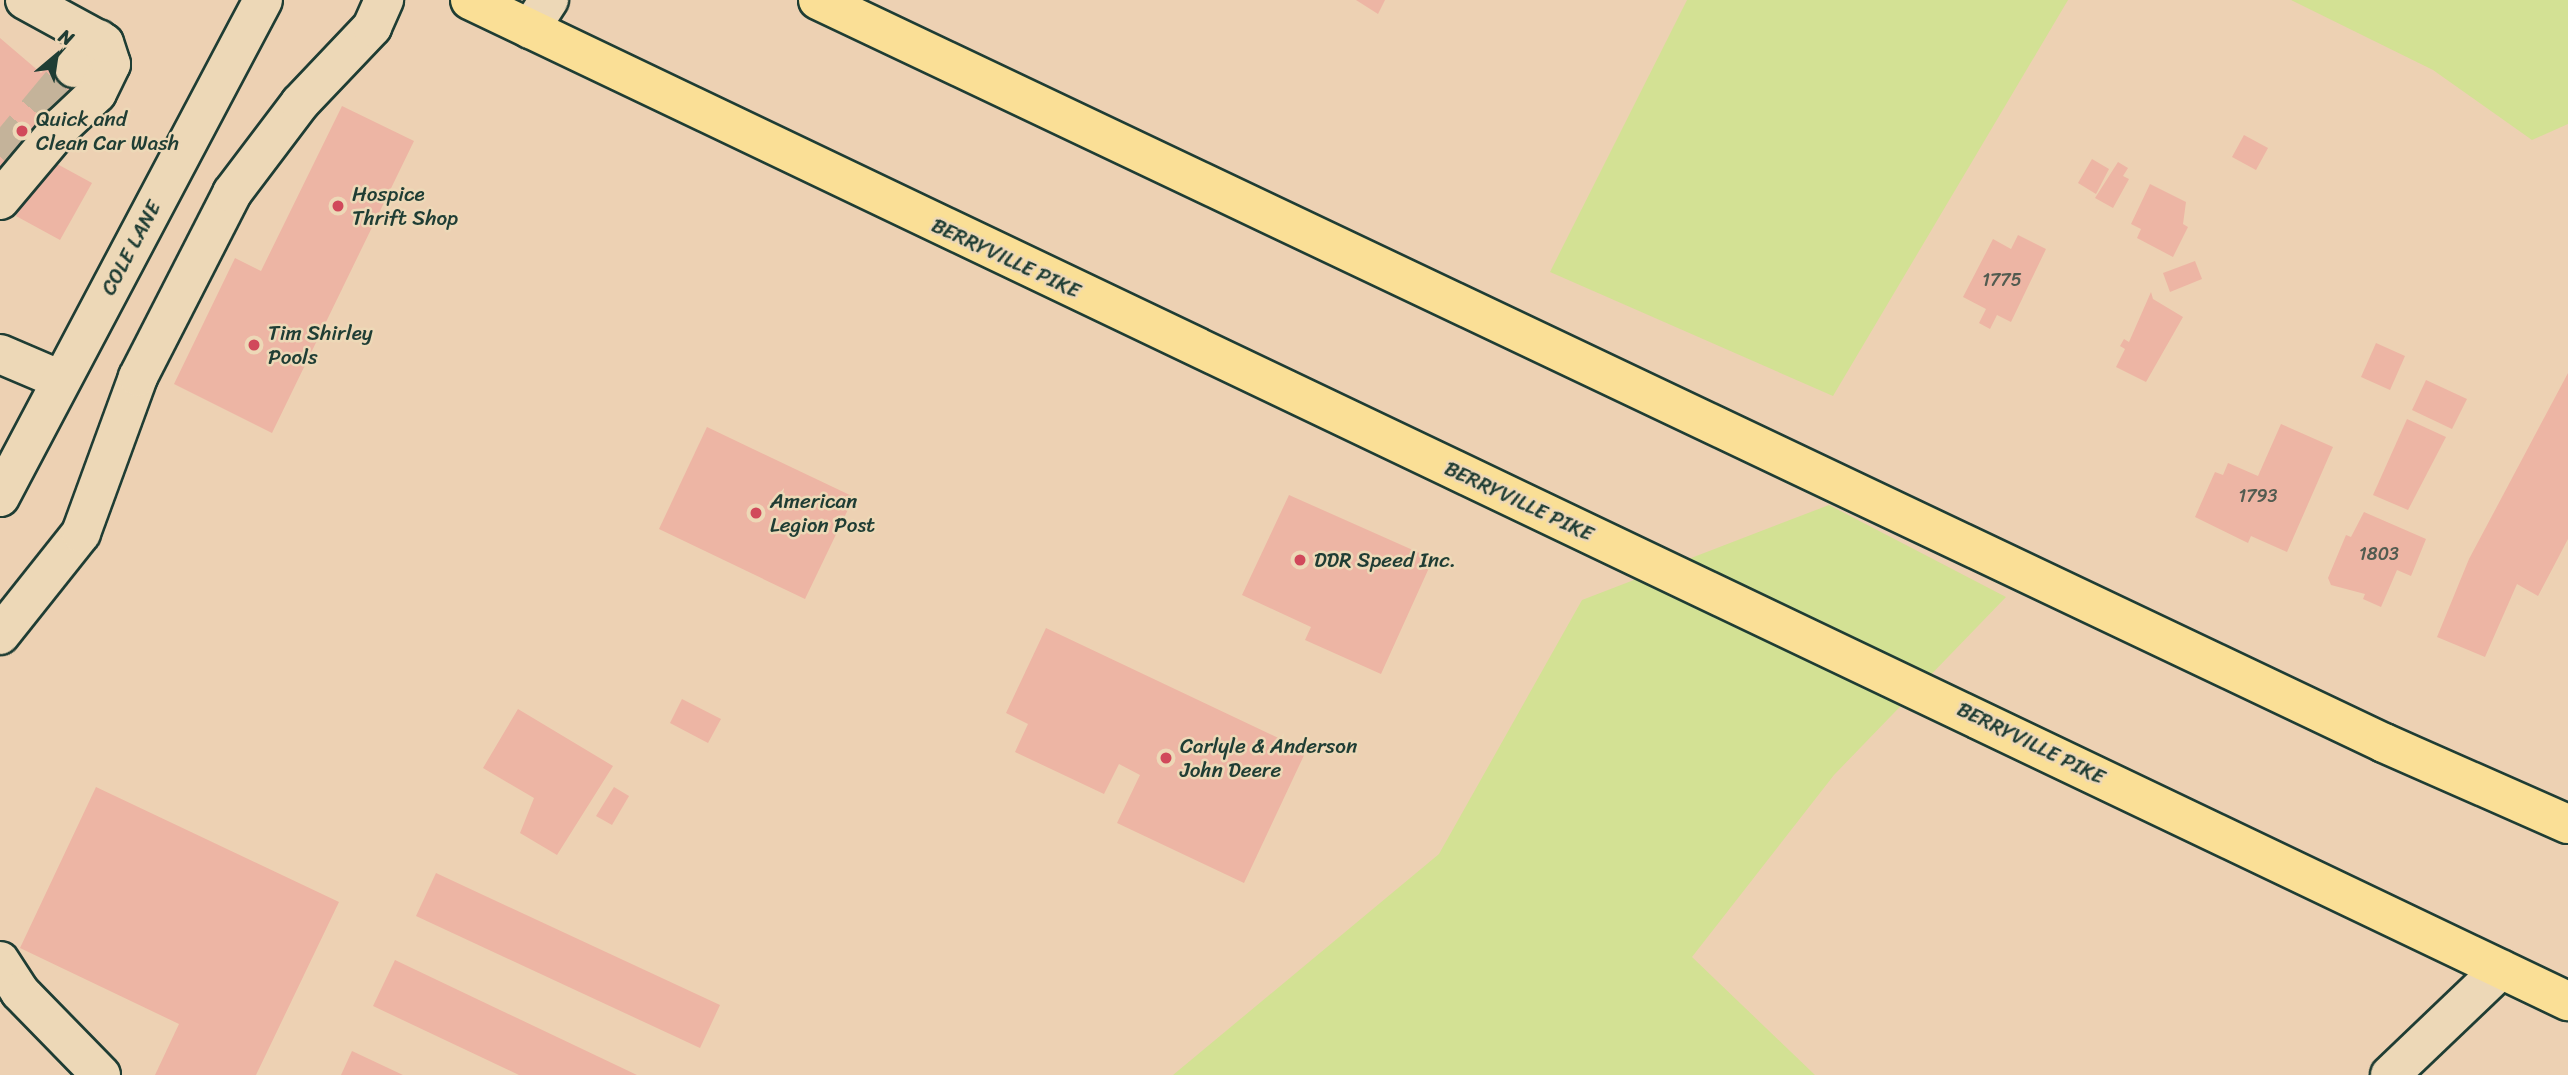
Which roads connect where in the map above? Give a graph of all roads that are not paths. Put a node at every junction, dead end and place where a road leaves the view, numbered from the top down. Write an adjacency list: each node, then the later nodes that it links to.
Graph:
1 (16, 0): 8 (street)
2 (25, 0): 9 (street)
3 (263, 0): 13 (street, COLE LANE)
4 (384, 0): 15 (street)
5 (470, 0): 7 (highway, BERRYVILLE PIKE)
6 (818, 0): 16 (highway)
7 (539, 14): 18 (highway, BERRYVILLE PIKE)
8 (0, 19)
9 (99, 39): 10 (street); 11 (street)
10 (74, 68)
11 (0, 200)
12 (0, 354): 13 (street)
13 (61, 380): 14 (street, COLE LANE)
14 (0, 497)
15 (0, 635)
16 (2568, 824)
17 (0, 961): 20 (street)
18 (2501, 969): 19 (highway, BERRYVILLE PIKE); 21 (street)
19 (2568, 1001)
20 (100, 1075)
21 (2389, 1075)

